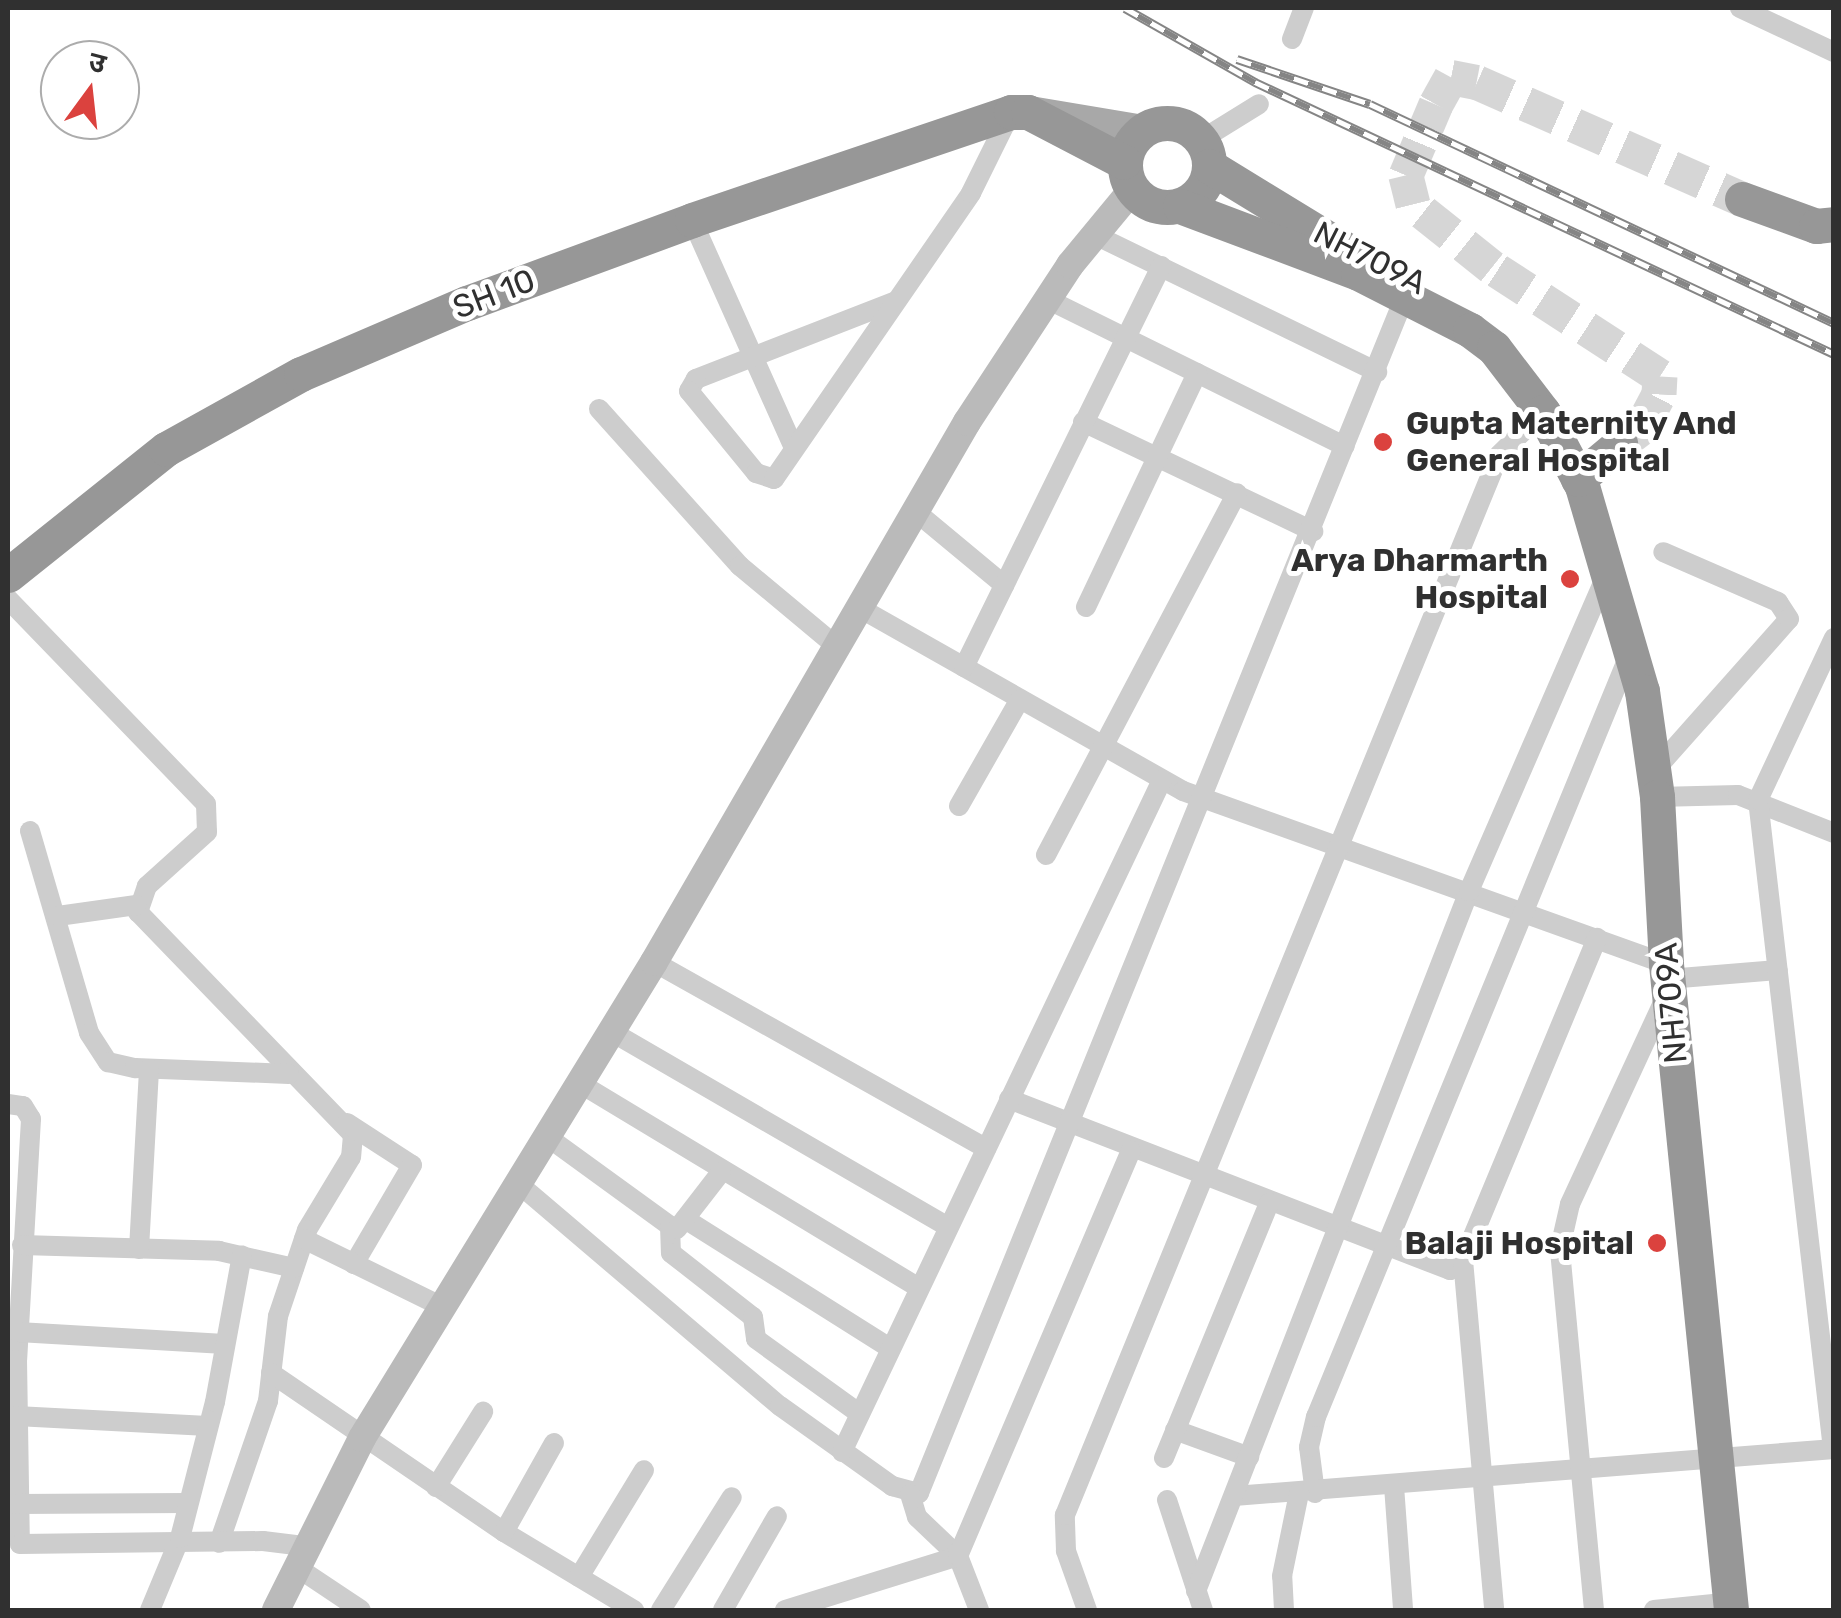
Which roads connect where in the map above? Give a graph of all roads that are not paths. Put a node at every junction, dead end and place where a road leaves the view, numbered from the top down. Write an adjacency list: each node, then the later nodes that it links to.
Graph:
1 (1304, 8): 3 (street)
2 (1740, 8): 4 (street)
3 (1292, 39)
4 (1834, 52)
5 (1259, 104): 8 (street)
6 (1019, 112): 7 (main road, SH 10); 9 (highway); 12 (highway, SH 10); 18 (street)
7 (1143, 130): 8 (highway); 9 (highway)
8 (1205, 153): 11 (highway); 24 (highway, NH709A)
9 (1128, 176): 11 (highway); 14 (main road)
10 (1742, 198): 13 (highway)
11 (1180, 206): 16 (highway, NH709A)
12 (692, 220): 20 (street); 36 (highway, SH 10)
13 (1834, 224)
14 (1094, 234): 15 (street); 17 (main road)
15 (1161, 266): 19 (street); 21 (street)
16 (1405, 296): 21 (street); 24 (highway, NH709A)
17 (1047, 299): 19 (street); 32 (main road)
18 (896, 301): 20 (street); 28 (street)
19 (1124, 337): 22 (street); 25 (street)
20 (753, 357): 28 (street); 28 (street)
21 (1377, 372): 27 (street)
22 (1197, 373): 27 (street); 29 (street)
23 (599, 409): 42 (street)
24 (1544, 412): 30 (highway, NH709A); 54 (street)
25 (1083, 422): 29 (street); 37 (street)
26 (1620, 444): 30 (highway)
27 (1345, 446): 33 (street)
28 (794, 448)
29 (1158, 455): 31 (street); 40 (street)
30 (1578, 479): 35 (highway, NH709A)
31 (1236, 494): 33 (street); 46 (street)
32 (915, 511): 37 (street); 39 (main road)
33 (1313, 531): 49 (street)
34 (1662, 552): 48 (street)
35 (1610, 567): 43 (highway, NH709A); 56 (street)
36 (8, 575)
37 (1004, 584): 44 (street)
38 (8, 599): 57 (street)
39 (858, 607): 42 (main road); 44 (street)
40 (1086, 607)
41 (1834, 638): 50 (street)
42 (836, 646): 61 (main road)
43 (1632, 649): 48 (highway, NH709A); 58 (street)
44 (964, 667): 45 (street)
45 (1020, 699): 46 (street); 51 (street)
46 (1106, 748): 47 (street); 55 (street)
47 (1162, 780): 49 (street); 68 (street)
48 (1655, 784): 50 (street); 63 (highway, NH709A)
49 (1202, 799): 54 (street); 71 (street)
50 (1758, 800): 53 (street); 62 (street)
51 (958, 806)
52 (30, 831): 59 (street)
53 (1833, 831)
54 (1340, 844): 56 (street); 76 (street)
55 (1046, 855)
56 (1469, 892): 58 (street); 81 (street)
57 (136, 904): 59 (street); 66 (street)
58 (1524, 912): 60 (street); 85 (street)
59 (58, 916): 65 (street)
60 (1597, 938): 63 (street); 87 (street)
61 (654, 962): 64 (main road); 73 (street)
62 (1778, 970): 63 (street); 103 (street)
63 (1667, 977): 105 (highway, NH709A); 109 (street)
64 (612, 1032): 67 (main road); 80 (street)
65 (149, 1069): 66 (street); 84 (street)
66 (289, 1074): 70 (street)
67 (581, 1084): 72 (main road); 75 (street)
68 (1009, 1099): 71 (street); 73 (street)
69 (8, 1104): 83 (street)
70 (345, 1122): 82 (street); 88 (street)
71 (1068, 1124): 74 (street); 114 (street)
72 (549, 1138): 77 (main road); 79 (street)
73 (986, 1148): 80 (street)
74 (1131, 1150): 76 (street); 125 (street)
75 (721, 1172): 79 (street); 90 (street)
76 (1202, 1178): 78 (street); 139 (street)
77 (520, 1185): 91 (main road); 104 (street)
78 (1269, 1203): 81 (street); 100 (street)
79 (679, 1227): 94 (street); 97 (street)
80 (949, 1227): 90 (street)
81 (1339, 1230): 85 (street); 106 (street)
82 (304, 1239): 88 (street); 89 (street)
83 (22, 1245): 84 (street); 92 (street)
84 (140, 1248): 86 (street)
85 (1387, 1248): 87 (street); 113 (street)
86 (242, 1254): 89 (street); 93 (street)
87 (1463, 1260): 110 (street)
88 (354, 1264): 91 (street)
89 (294, 1268): 95 (street)
90 (920, 1288): 94 (street)
91 (443, 1307): 101 (main road)
92 (18, 1332): 93 (street); 98 (street)
93 (225, 1344): 99 (street)
94 (890, 1348): 97 (street)
95 (271, 1373): 101 (street); 122 (street)
96 (483, 1412): 112 (street)
97 (860, 1414): 104 (street)
98 (16, 1416): 99 (street); 119 (street)
99 (208, 1426): 118 (street)
100 (1175, 1430): 106 (street); 107 (street)
101 (362, 1438): 112 (street); 124 (main road)
102 (554, 1443): 121 (street)
103 (1833, 1449): 105 (street)
104 (842, 1452): 114 (street)
105 (1714, 1454): 109 (street); 129 (highway, NH709A)
106 (1249, 1457): 115 (street)
107 (1164, 1458)
108 (644, 1470): 126 (street)
109 (1581, 1470): 110 (street); 143 (street)
110 (1481, 1478): 111 (street); 142 (street)
111 (1394, 1486): 113 (street); 141 (street)
112 (436, 1487): 121 (street)
113 (1307, 1493): 115 (street); 140 (street)
114 (910, 1494): 125 (street)
115 (1234, 1496): 128 (street)
116 (732, 1497): 134 (street)
117 (1167, 1500): 128 (street)
118 (188, 1503): 119 (street); 123 (street)
119 (16, 1504): 123 (street)
120 (777, 1516): 135 (street)
121 (504, 1532): 126 (street)
122 (219, 1543): 123 (street); 124 (street)
123 (177, 1546): 130 (street)
124 (299, 1556): 131 (main road); 132 (street)
125 (958, 1556): 127 (street); 138 (street)
126 (579, 1578): 133 (street)
127 (856, 1588): 136 (street); 137 (street)
128 (1199, 1601)
129 (1731, 1606): 144 (street)
130 (150, 1610)
131 (276, 1610)
132 (361, 1610)
133 (634, 1610)
134 (661, 1610)
135 (724, 1610)
136 (786, 1610)
137 (864, 1610)
138 (979, 1610)
139 (1087, 1610)
140 (1284, 1610)
141 (1403, 1610)
142 (1494, 1610)
143 (1594, 1610)
144 (1654, 1610)

